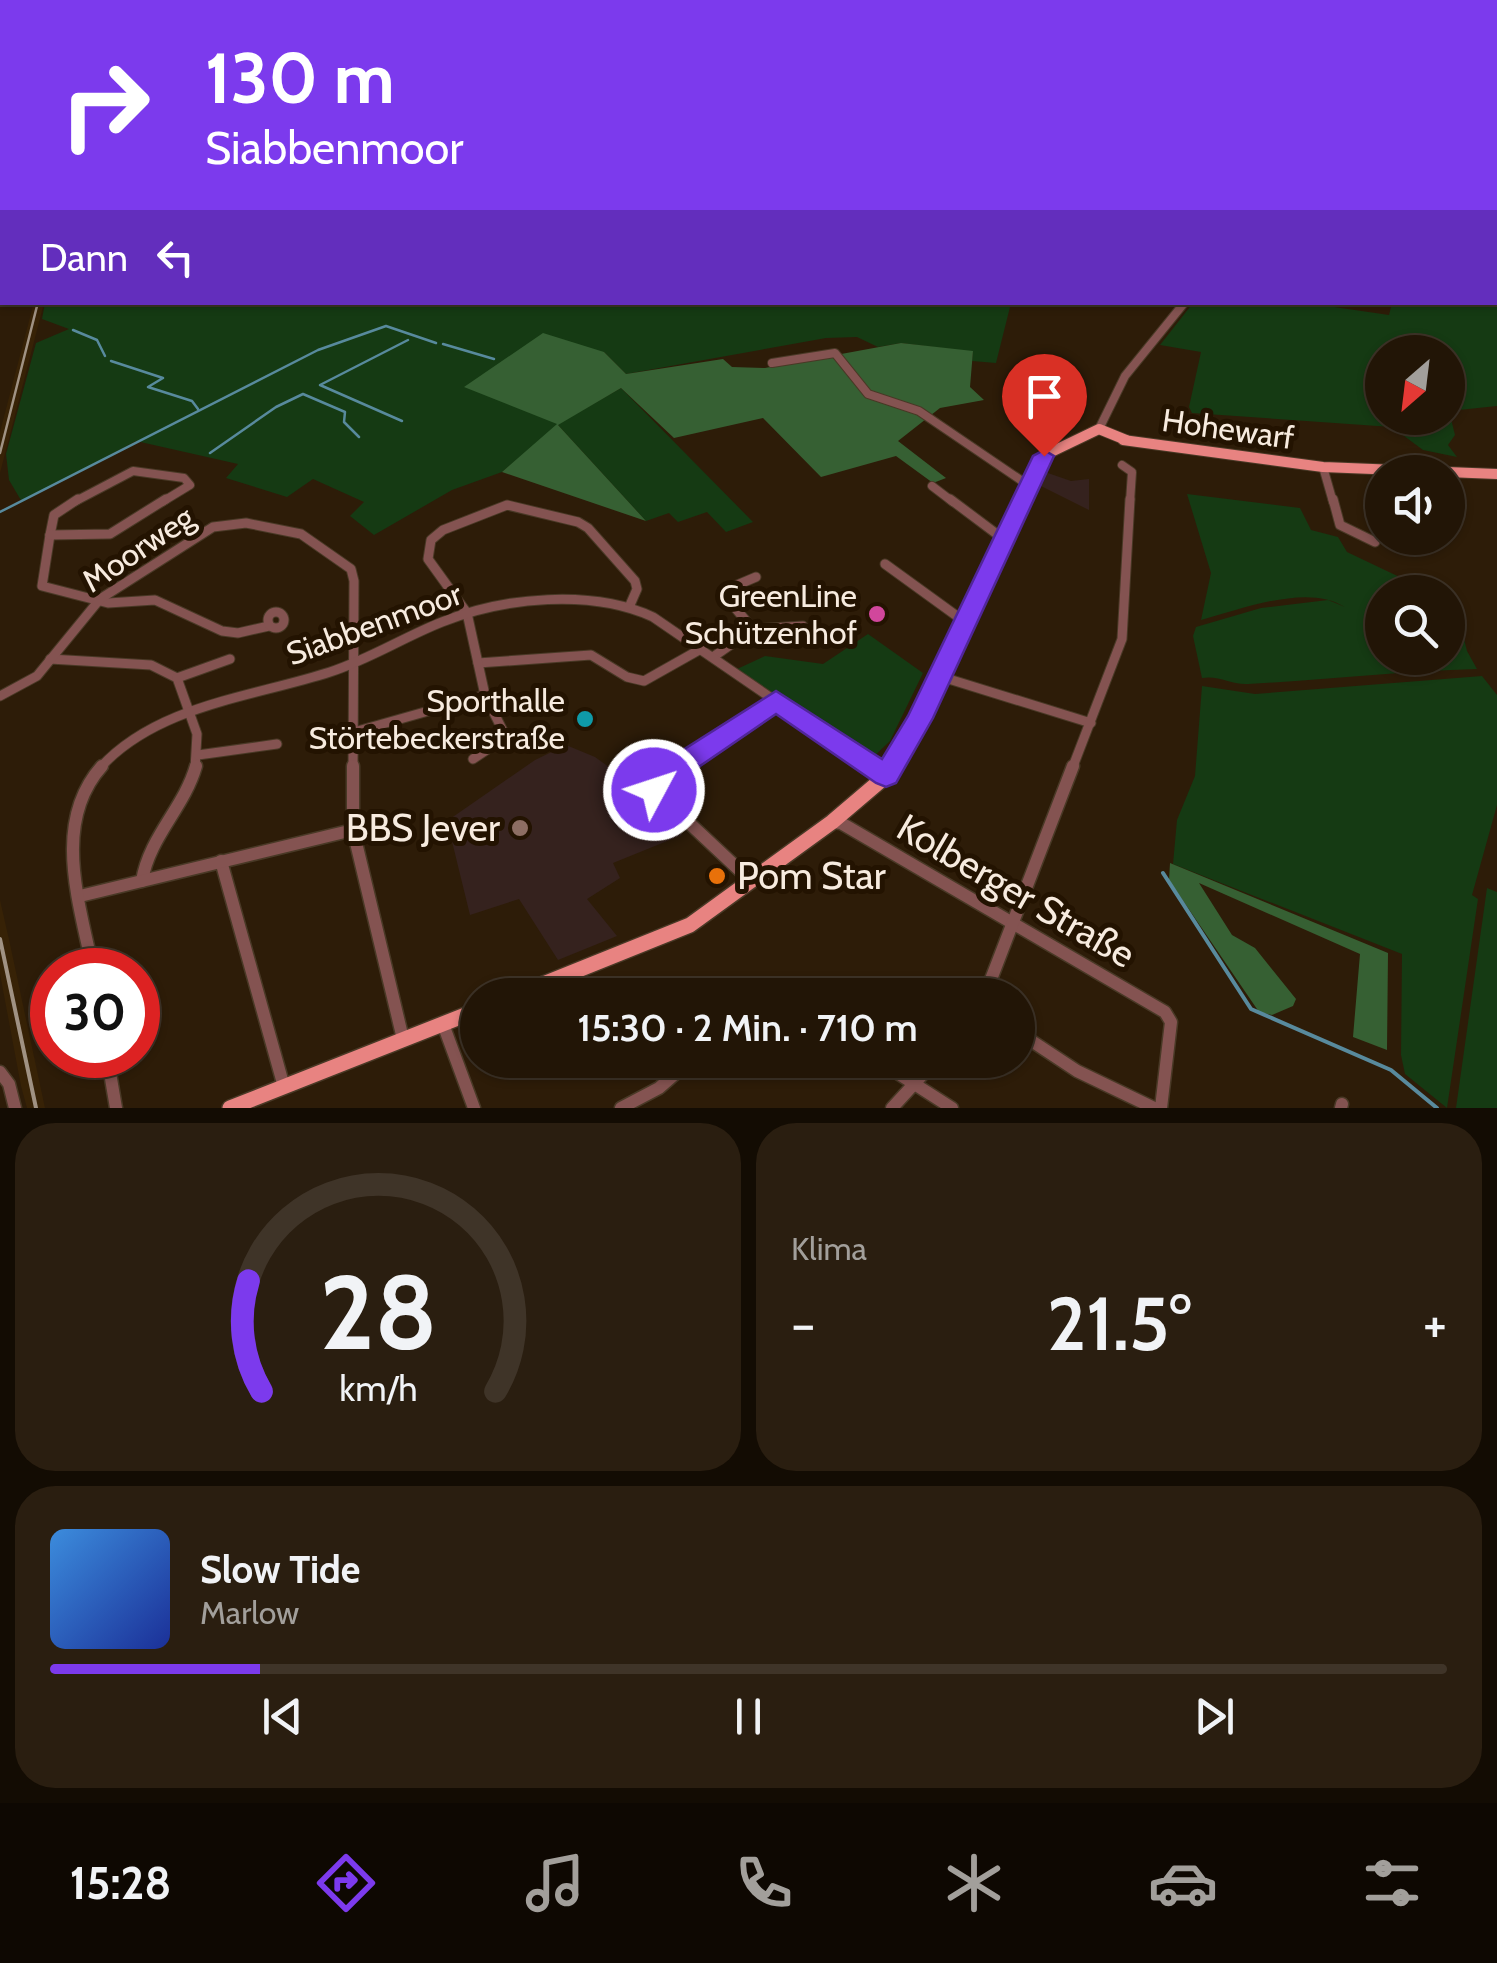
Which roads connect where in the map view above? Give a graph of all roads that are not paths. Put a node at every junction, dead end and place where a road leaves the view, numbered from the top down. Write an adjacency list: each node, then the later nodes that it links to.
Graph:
1 (1183, 305): 3 (street)
2 (772, 363): 8 (street)
3 (1096, 431): 5 (main road, Hohewarf); 8 (main road)
4 (1122, 465): 33 (street)
5 (1323, 467): 6 (main road, Hohewarf); 10 (street, Hohewarf)
6 (1497, 474)
7 (932, 486): 11 (street)
8 (1028, 486): 11 (main road)
9 (50, 535): 9 (street); 14 (street)
10 (1365, 537)
11 (1002, 538): 17 (main road)
12 (885, 564): 17 (street)
13 (756, 577): 20 (street)
14 (100, 599): 18 (street); 23 (street, Moorweg); 26 (street, Moorweg)
15 (630, 605): 16 (street, Siabbenmoor); 16 (street); 21 (street, Siabbenmoor)
16 (467, 613): 25 (street); 26 (street, Siabbenmoor)
17 (965, 622): 27 (main road)
18 (269, 626)
19 (804, 626): 20 (street)
20 (753, 630): 22 (street)
21 (699, 650): 22 (street, Siabbenmoor); 25 (street)
22 (714, 656): 31 (street, Siabbenmoor)
23 (50, 659): 28 (street); 30 (street, Moorweg)
24 (230, 660): 28 (street)
25 (478, 663): 29 (street)
26 (354, 664): 32 (street, Siabbenmoor); 34 (street)
27 (939, 676): 33 (street); 38 (main road)
28 (176, 678): 32 (street)
29 (485, 695): 34 (street); 37 (street)
30 (0, 696)
31 (776, 701): 38 (street, Siabbenmoor); 43 (street)
32 (190, 714): 36 (street); 44 (street, Siabbenmoor)
33 (1091, 724): 45 (street)
34 (354, 732): 40 (street)
35 (277, 744): 36 (street)
36 (198, 755): 42 (street)
37 (472, 759)
38 (886, 776): 39 (main road)
39 (832, 822): 43 (main road); 45 (street, Kolberger Straße)
40 (353, 830): 41 (street); 52 (street)
41 (222, 861): 42 (street); 60 (street)
42 (142, 881): 44 (street)
43 (751, 881): 47 (main road)
44 (80, 896): 46 (street, Siabbenmoor)
45 (1010, 923): 48 (street); 49 (street, Kolberger Straße)
46 (88, 948)
47 (558, 978)
48 (991, 978)
49 (1169, 1016): 68 (street)
50 (460, 1017): 51 (main road)
51 (443, 1024): 52 (main road); 64 (street)
52 (403, 1039): 60 (main road)
53 (1035, 1043): 68 (street)
54 (0, 1072): 61 (street)
55 (111, 1078): 62 (street)
56 (671, 1078): 65 (street)
57 (903, 1078): 59 (street)
58 (919, 1078): 59 (street)
59 (913, 1085): 66 (street); 67 (street)
60 (284, 1087): 63 (main road)
61 (15, 1108)
62 (116, 1108)
63 (230, 1108)
64 (474, 1108)
65 (621, 1108)
66 (892, 1108)
67 (952, 1108)
68 (1158, 1108)

